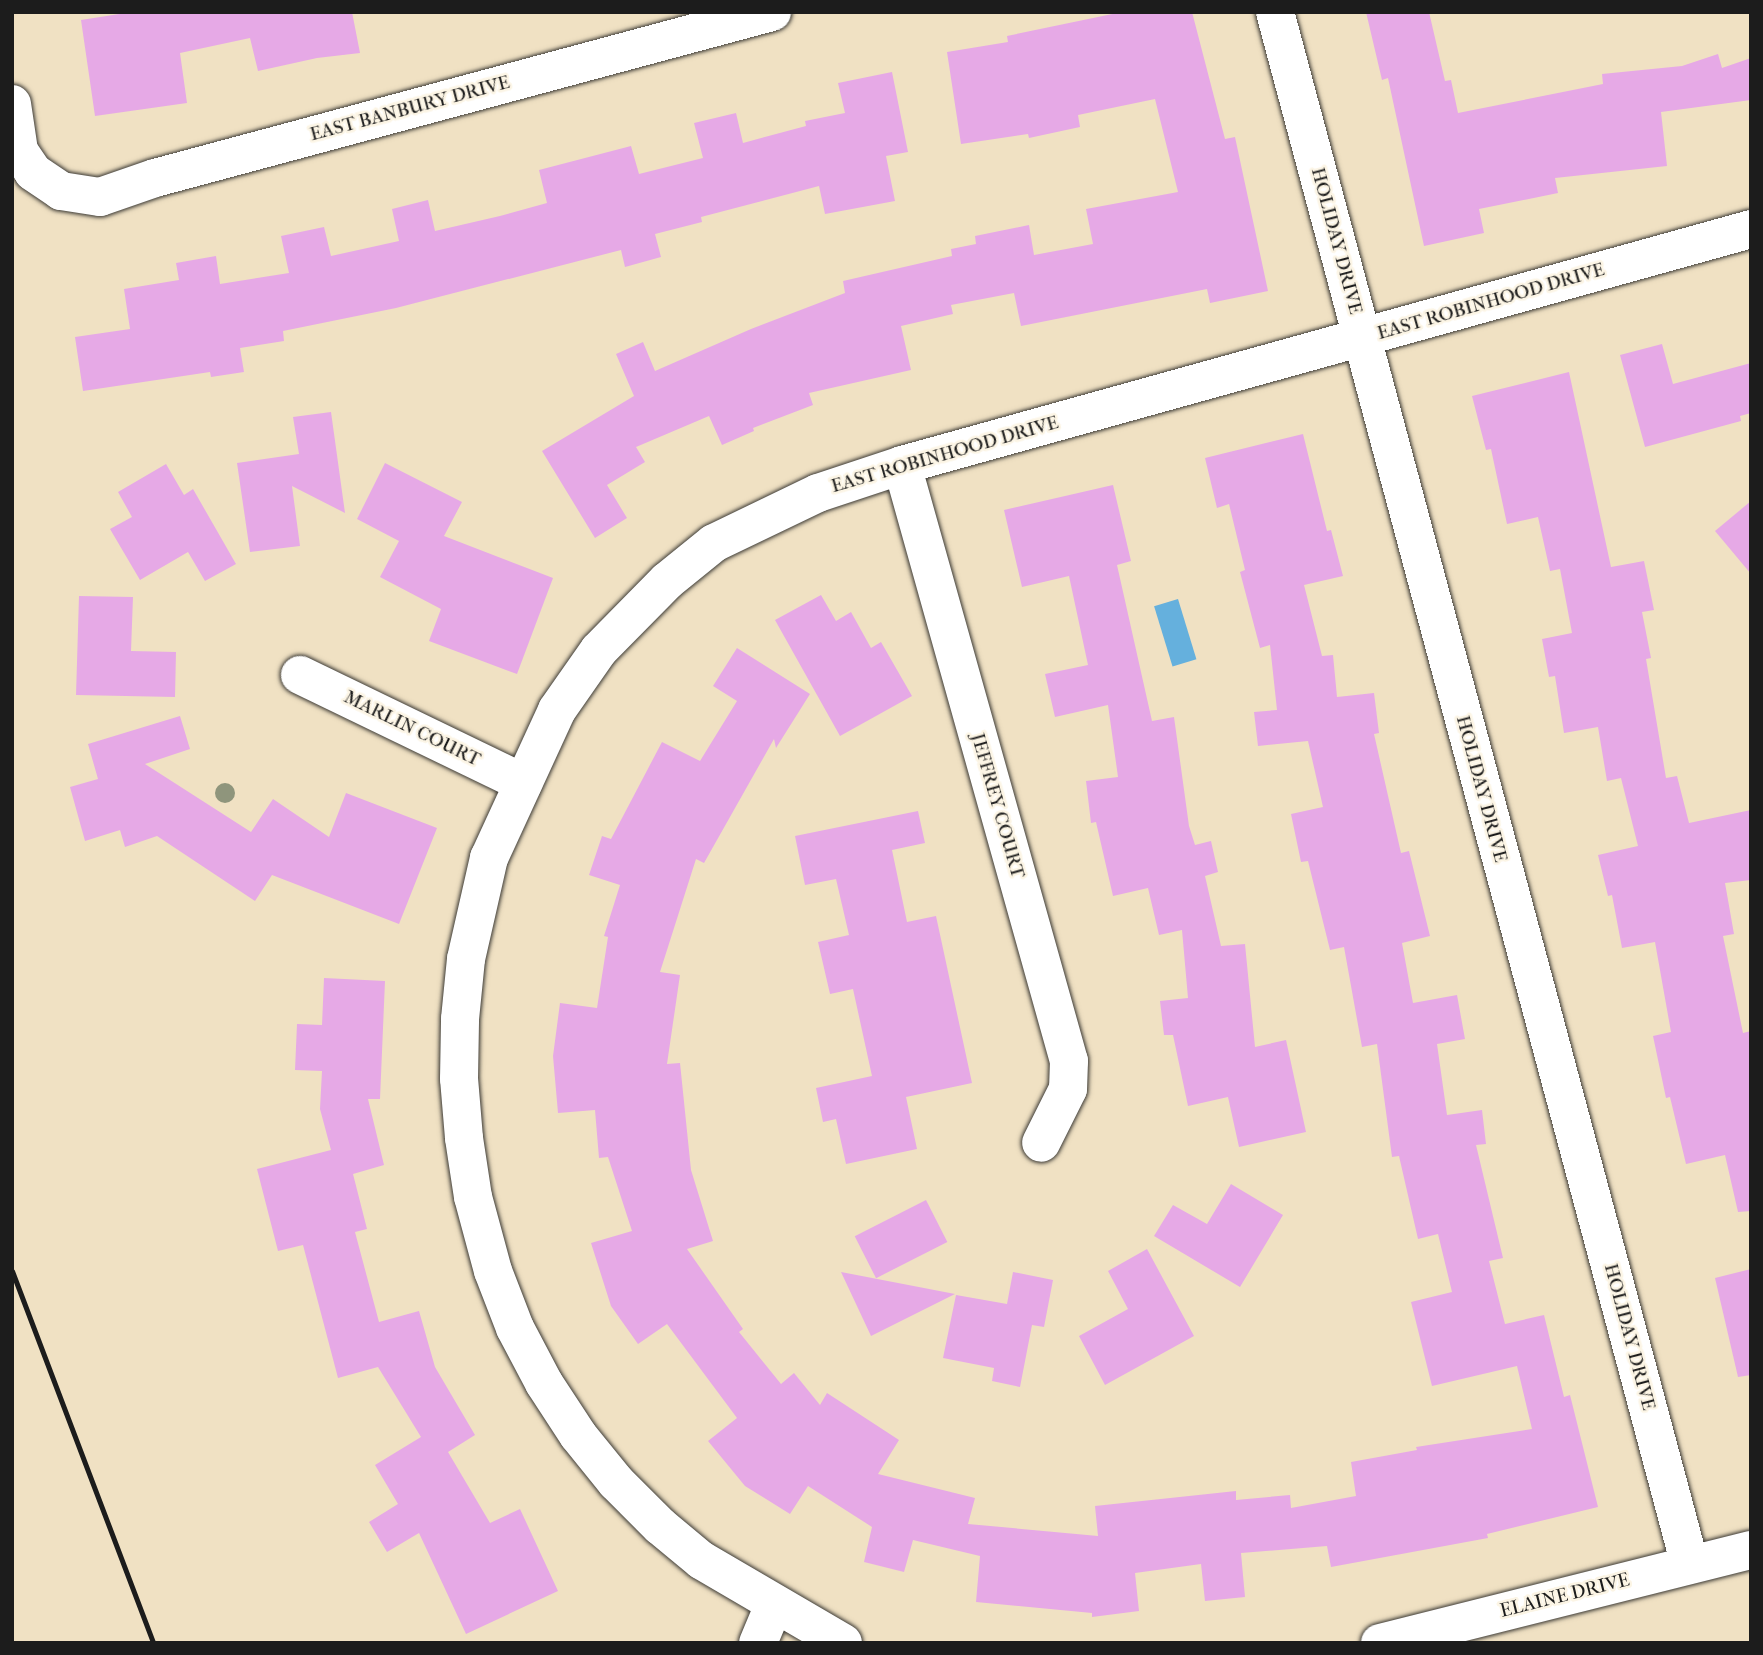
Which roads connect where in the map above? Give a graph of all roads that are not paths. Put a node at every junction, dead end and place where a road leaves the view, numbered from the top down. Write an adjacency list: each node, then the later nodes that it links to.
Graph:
1 (772, 12): 3 (street, EAST BANBURY DRIVE)
2 (1275, 12): 5 (street, HOLIDAY DRIVE)
3 (12, 104)
4 (1751, 229): 5 (street, EAST ROBINHOOD DRIVE)
5 (1362, 339): 6 (street, EAST ROBINHOOD DRIVE); 11 (street, HOLIDAY DRIVE)
6 (902, 465): 8 (street, EAST ROBINHOOD DRIVE); 9 (street, JEFFREY COURT)
7 (300, 675): 8 (street, MARLIN COURT)
8 (523, 783): 12 (street, EAST ROBINHOOD DRIVE)
9 (1041, 1143)
10 (1751, 1550): 11 (street, ELAINE DRIVE)
11 (1690, 1565): 15 (street, ELAINE DRIVE)
12 (774, 1605): 13 (street); 14 (street)
13 (758, 1643)
14 (843, 1643)
15 (1380, 1643)

